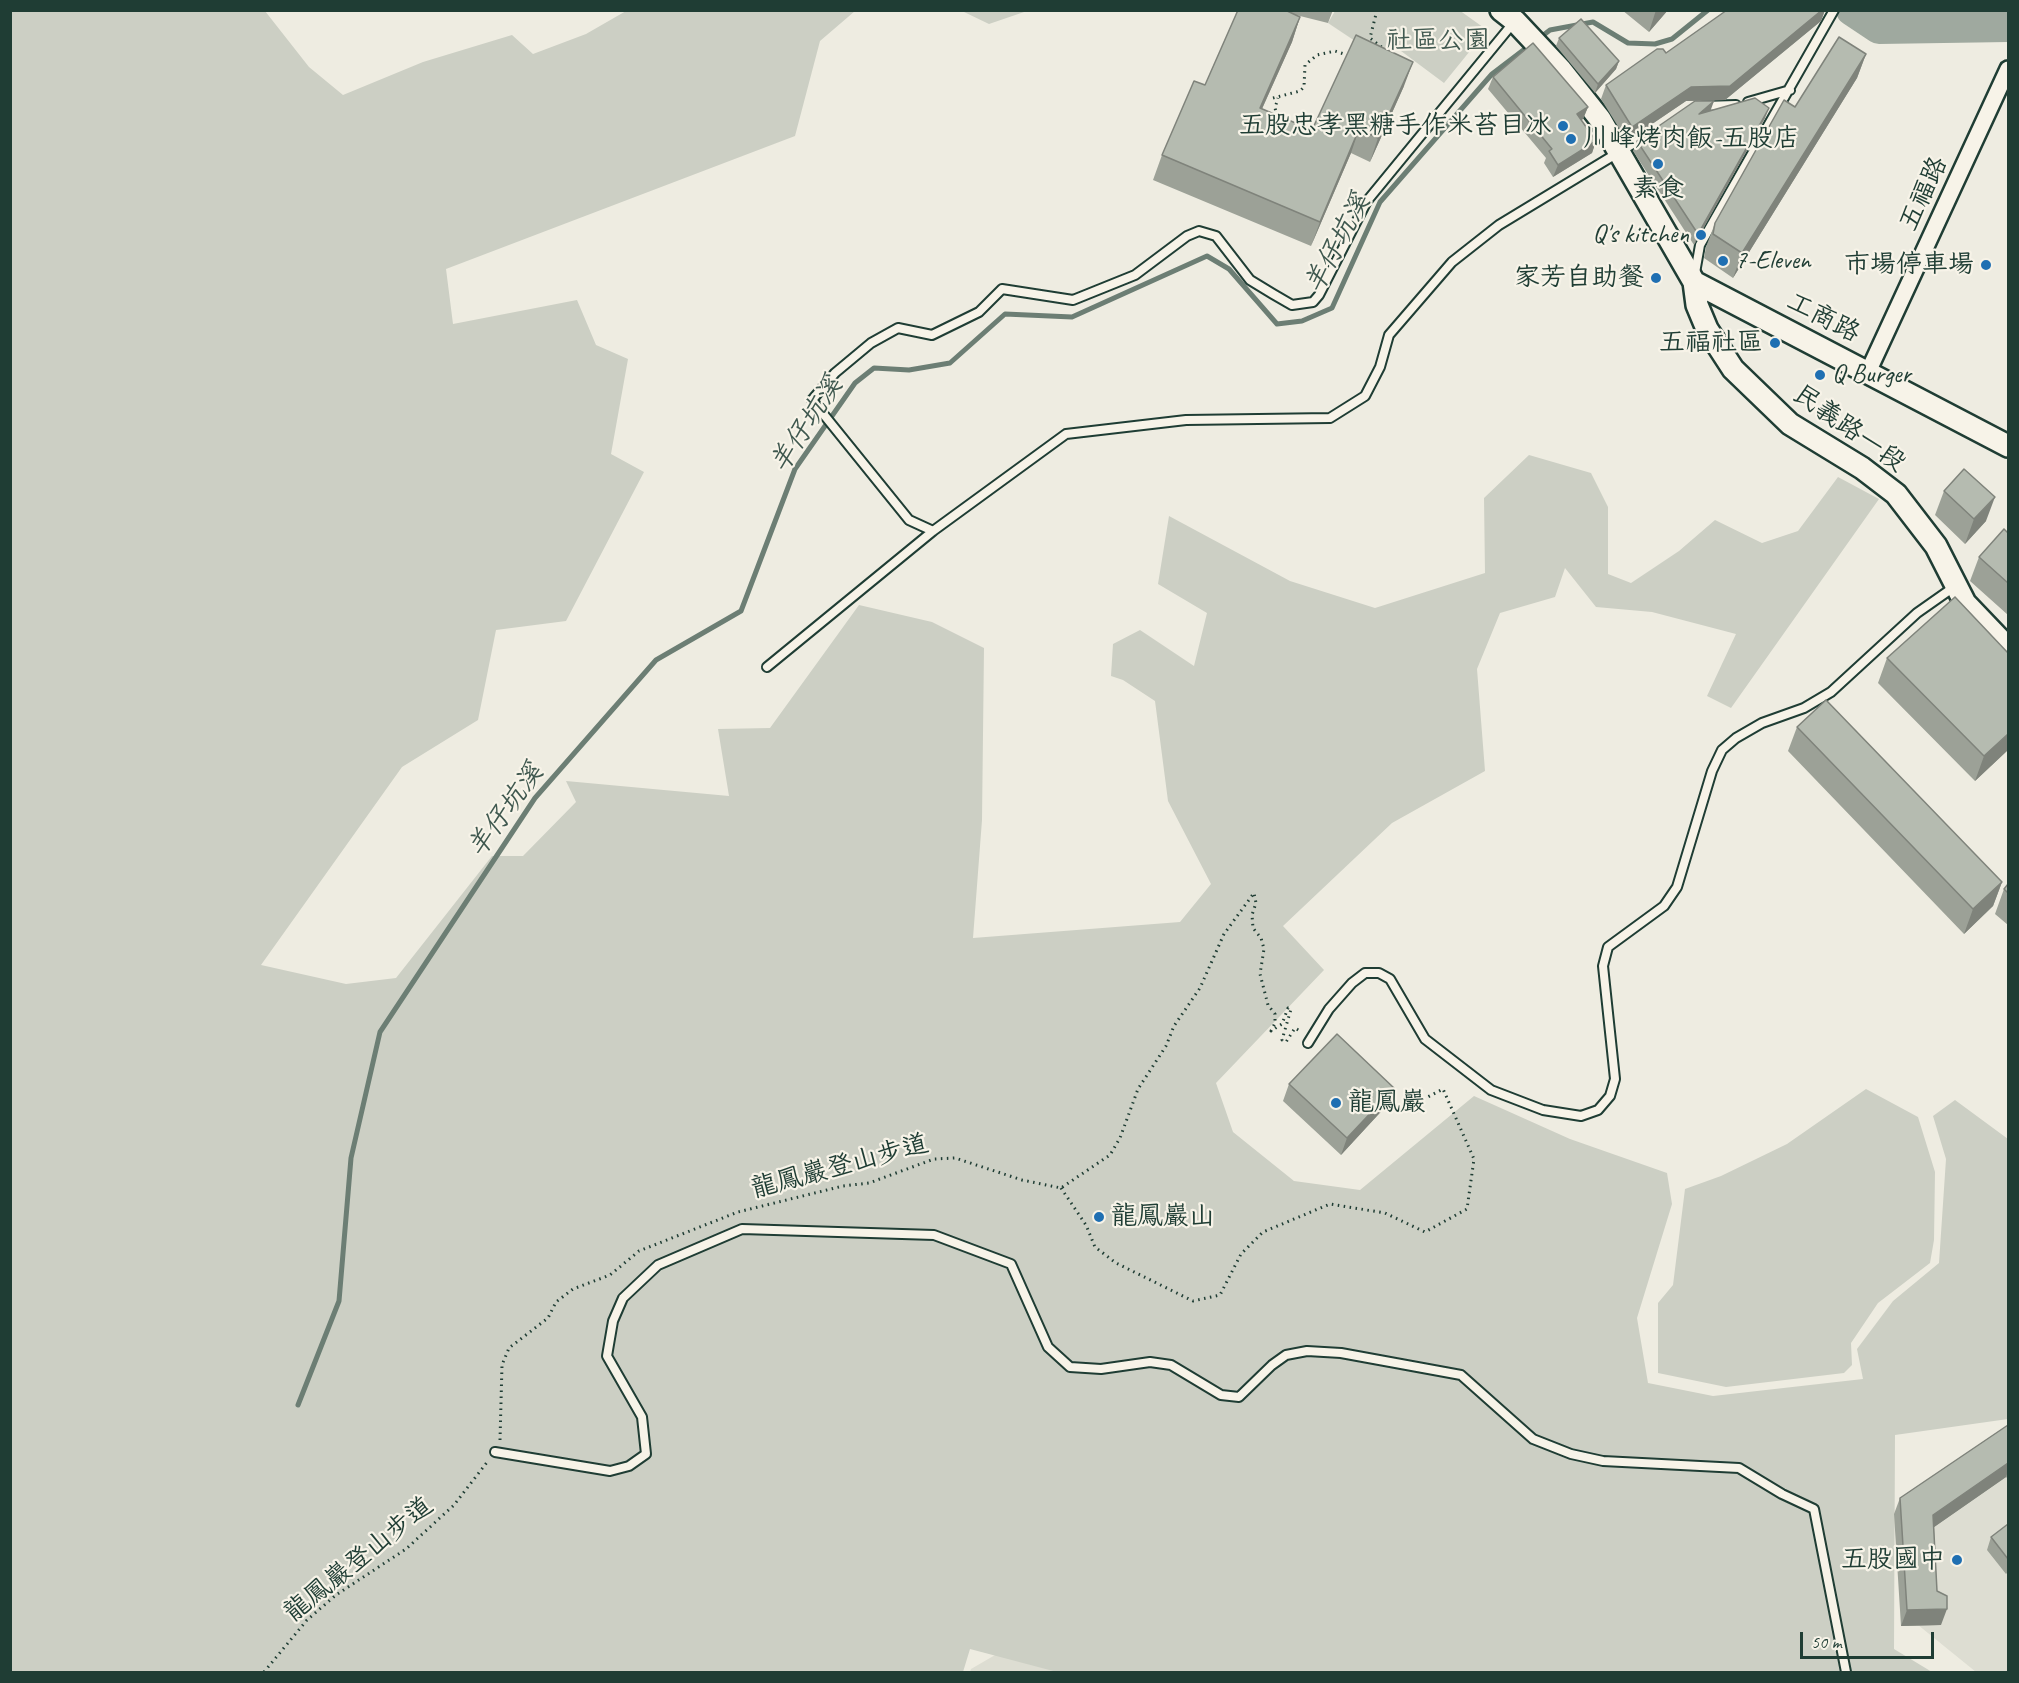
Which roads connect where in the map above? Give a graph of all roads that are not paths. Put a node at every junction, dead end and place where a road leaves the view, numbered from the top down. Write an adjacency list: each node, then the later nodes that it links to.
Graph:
1 (1833, 12): 4 (lane)
2 (1508, 16): 7 (main road, 民義路一段); 11 (lane)
3 (2008, 69): 9 (street, 五福路)
4 (1790, 90): 5 (lane); 8 (lane)
5 (1689, 106)
6 (1650, 133): 7 (lane)
7 (1620, 153): 8 (main road, 民義路一段); 11 (lane)
8 (1694, 282): 9 (main road, 工商路); 12 (main road, 民義路一段)
9 (1868, 372): 10 (main road, 工商路)
10 (2008, 447)
11 (933, 531): 14 (lane)
12 (1956, 587): 13 (main road, 民義路一段); 15 (lane)
13 (2008, 648)
14 (767, 667)
15 (1308, 1043)
16 (495, 1452): 17 (lane)
17 (1846, 1672)

